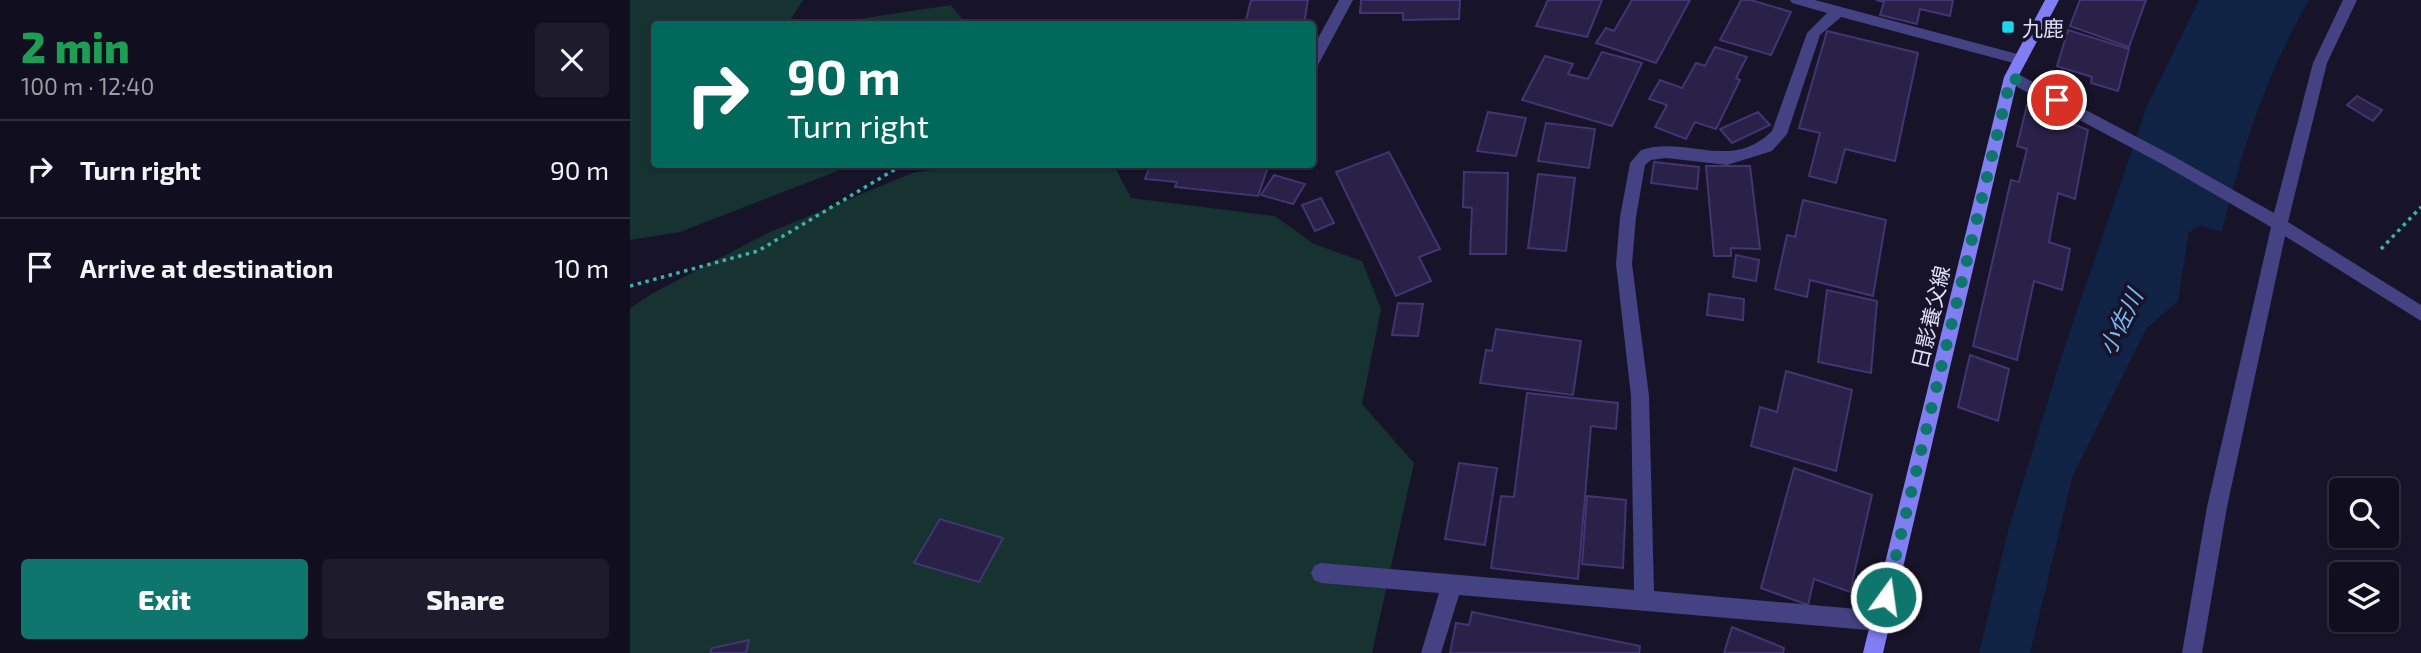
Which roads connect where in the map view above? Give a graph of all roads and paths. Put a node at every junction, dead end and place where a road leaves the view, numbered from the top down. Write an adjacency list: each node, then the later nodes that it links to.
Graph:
1 (1346, 0): 8 (street)
2 (1797, 0): 6 (street)
3 (1861, 0): 7 (street)
4 (2052, 0): 9 (main road, 日影養父線)
5 (2350, 0): 13 (street)
6 (1837, 12): 7 (street); 19 (street)
7 (1857, 16): 9 (street)
8 (1316, 56)
9 (2021, 60): 10 (main road, 日影養父線)
10 (2011, 77): 13 (street); 20 (main road, 日影養父線)
11 (897, 168): 15 (path)
12 (2421, 207): 14 (path)
13 (2274, 219): 14 (street); 23 (street)
14 (2357, 271): 16 (street)
15 (630, 286)
16 (2421, 314)
17 (1321, 573): 18 (street)
18 (1452, 583): 19 (street); 21 (street)
19 (1644, 599): 20 (street)
20 (1880, 621): 22 (main road, 日影養父線)
21 (1431, 653)
22 (1873, 653)
23 (2192, 653)

